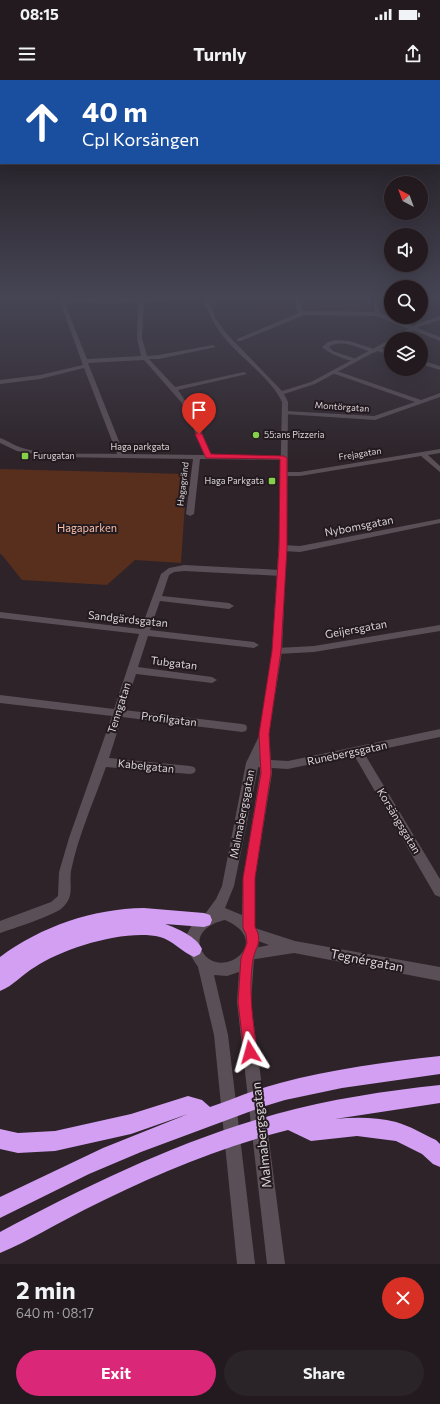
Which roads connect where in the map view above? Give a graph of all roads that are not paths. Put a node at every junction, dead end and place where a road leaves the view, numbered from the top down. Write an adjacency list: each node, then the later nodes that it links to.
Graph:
1 (81, 352): 9 (street)
2 (143, 352): 7 (street)
3 (187, 352): 7 (street)
4 (242, 352): 17 (street, Malmabergsgatan)
5 (331, 352): 8 (street)
6 (371, 352): 8 (street)
7 (145, 358): 9 (street); 16 (street)
8 (356, 360): 12 (street)
9 (86, 364): 14 (street); 25 (street)
10 (428, 364): 11 (street)
11 (440, 368)
12 (334, 372): 15 (street); 20 (street)
13 (244, 374): 16 (street)
14 (0, 382)
15 (313, 383): 17 (street); 19 (street)
16 (174, 389): 27 (street)
17 (281, 393): 19 (street, Malmabergsgatan)
18 (440, 395): 20 (street, Montörgatan)
19 (291, 399): 21 (street, Malmabergsgatan)
20 (421, 402): 21 (street, Montörgatan)
21 (286, 413): 28 (street, Malmabergsgatan)
22 (1, 442): 25 (street, Haga parkgata)
23 (440, 451): 24 (street, Frejagatan)
24 (423, 454): 29 (street); 30 (street, Frejagatan)
25 (121, 456): 26 (street, Haga parkgata)
26 (197, 456): 27 (street, Haga parkgata); 31 (street, Hagagränd)
27 (208, 456): 28 (street, Haga parkgata)
28 (284, 458): 30 (street, Malmabergsgatan)
29 (440, 470)
30 (283, 474): 33 (street, Malmabergsgatan)
31 (190, 514)
32 (440, 521): 33 (street, Nybomsgatan)
33 (283, 548): 34 (street, Malmabergsgatan)
34 (281, 573): 35 (street, Tenngatan); 41 (street, Malmabergsgatan)
35 (156, 598): 36 (street); 39 (street, Tenngatan)
36 (229, 606)
37 (0, 616): 39 (street, Sandgärdsgatan)
38 (440, 628): 41 (street, Geijersgatan)
39 (144, 633): 40 (street, Sandgärdsgatan); 42 (street, Tenngatan)
40 (254, 645)
41 (277, 651): 48 (street, Malmabergsgatan)
42 (132, 670): 43 (street, Tubgatan); 45 (street, Tenngatan)
43 (212, 680)
44 (0, 699): 45 (street, Profilgatan)
45 (118, 713): 46 (street, Profilgatan); 50 (street, Tenngatan)
46 (242, 728)
47 (440, 733): 49 (street, Runebergsgatan)
48 (264, 734): 51 (street, Malmabergsgatan); 52 (street, Malmabergsgatan)
49 (357, 751): 52 (street, Runebergsgatan); 54 (street, Korsängsgatan)
50 (102, 762): 53 (street, Kabelgatan); 56 (street, Tenngatan)
51 (252, 763): 52 (street, Runebergsgatan); 55 (street, Malmabergsgatan)
52 (267, 764): 57 (street, Malmabergsgatan)
53 (190, 770)
54 (440, 891)
55 (207, 918): 57 (street); 59 (street); 62 (highway)
56 (5, 925)
57 (250, 931): 58 (street, Tegnérgatan); 60 (street)
58 (294, 947): 60 (street, Tegnérgatan); 63 (street, Tegnérgatan)
59 (194, 949): 61 (street); 64 (highway)
60 (249, 956): 61 (street); 74 (street, Malmabergsgatan)
61 (204, 963): 73 (street)
62 (0, 967)
63 (440, 974)
64 (0, 983)
65 (440, 1065): 67 (highway)
66 (440, 1094): 68 (highway)
67 (208, 1117): 69 (highway); 71 (highway)
68 (290, 1120): 70 (highway); 72 (highway)
69 (0, 1139)
70 (440, 1157)
71 (0, 1208)
72 (0, 1243)
73 (246, 1264)
74 (276, 1264)

